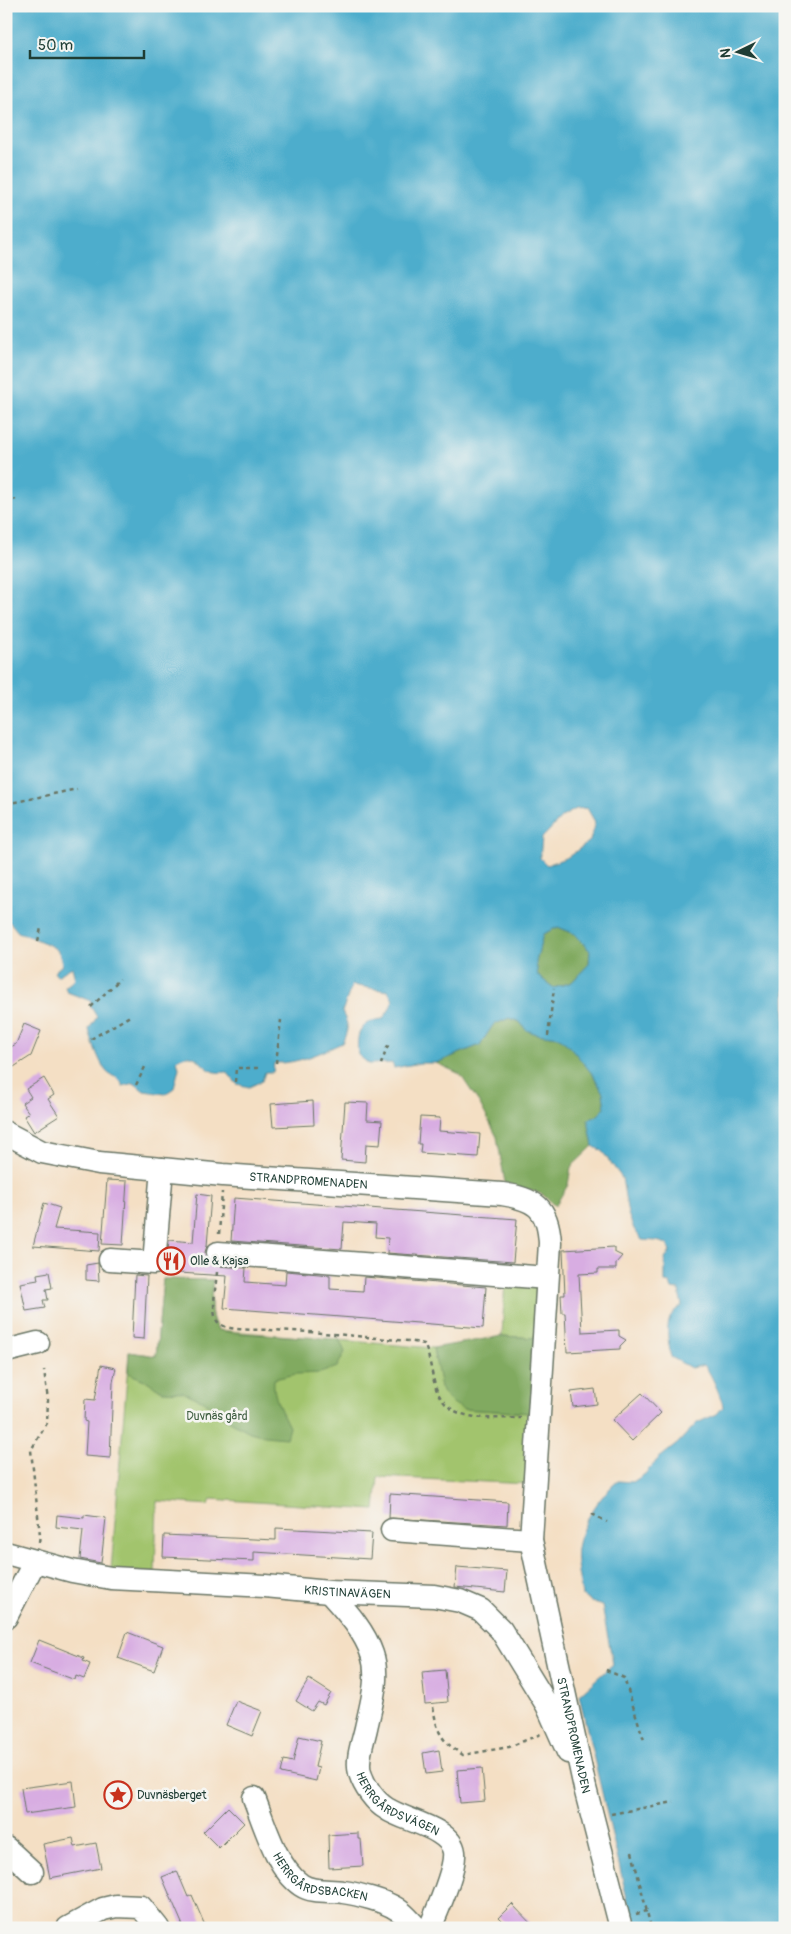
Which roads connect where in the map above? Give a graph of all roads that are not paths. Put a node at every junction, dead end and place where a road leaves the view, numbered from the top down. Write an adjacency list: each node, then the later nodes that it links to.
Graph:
1 (6, 1133): 2 (street, STRANDPROMENADEN)
2 (162, 1169): 4 (street); 5 (street, STRANDPROMENADEN)
3 (218, 1253): 5 (street)
4 (110, 1260)
5 (548, 1278): 9 (street, STRANDPROMENADEN)
6 (38, 1343): 7 (street)
7 (6, 1351)
8 (392, 1530): 9 (street)
9 (531, 1540): 14 (street, STRANDPROMENADEN)
10 (6, 1553): 11 (street, KRISTINAVÄGEN)
11 (35, 1561): 12 (street, KRISTINAVÄGEN); 13 (street)
12 (329, 1592): 14 (street, KRISTINAVÄGEN); 22 (street, HERRGÅRDSVÄGEN)
13 (6, 1617)
14 (586, 1788): 18 (street, STRANDPROMENADEN)
15 (254, 1798): 21 (street, HERRGÅRDSBACKEN)
16 (6, 1848): 17 (street)
17 (32, 1872)
18 (626, 1921)
19 (68, 1928): 20 (street)
20 (158, 1928)
21 (417, 1928)
22 (430, 1928)

